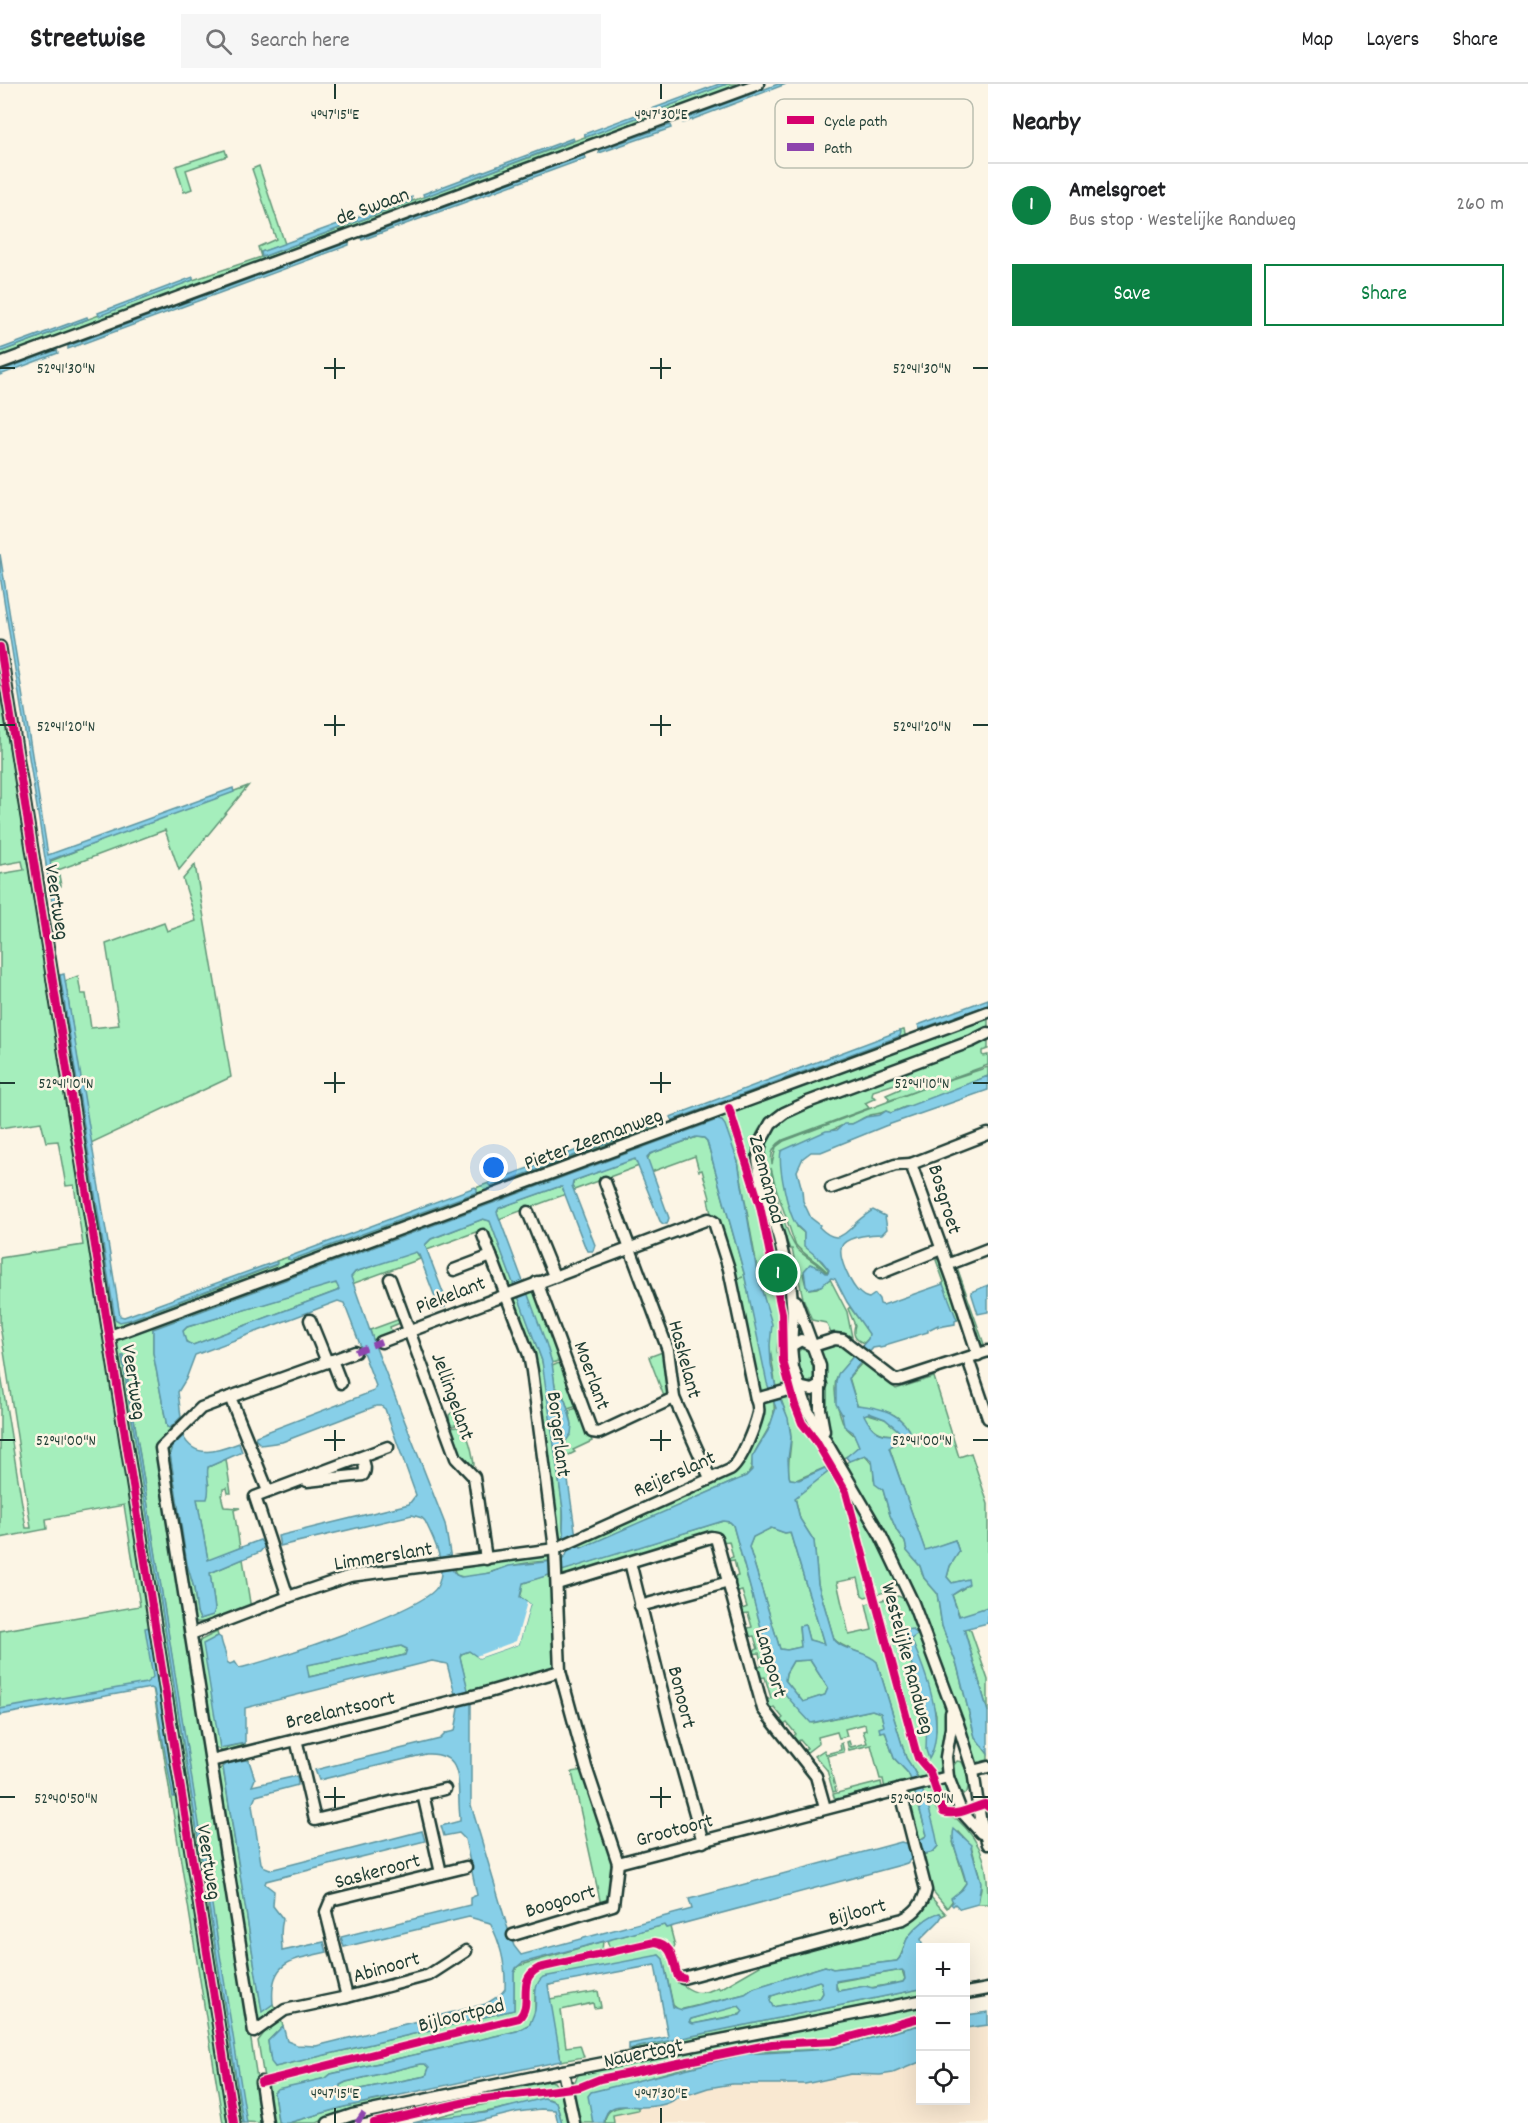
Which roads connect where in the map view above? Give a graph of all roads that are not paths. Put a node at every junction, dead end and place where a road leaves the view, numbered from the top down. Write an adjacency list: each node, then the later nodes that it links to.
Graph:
1 (758, 84): 2 (street, de Swaan)
2 (0, 363)
3 (0, 647): 26 (street, Veertweg)
4 (988, 1012): 26 (street, Pieter Zeemanweg)
5 (988, 1035): 22 (street, Westelijke Randweg)
6 (988, 1134): 7 (street, Bosgroet)
7 (911, 1164): 9 (street); 13 (street, Bosgroet)
8 (605, 1182): 12 (street, Haskelant)
9 (831, 1188)
10 (528, 1212): 19 (street)
11 (483, 1235): 15 (street, Piekelant)
12 (629, 1247): 19 (street); 37 (street, Haskelant); 38 (street, Reijerslant)
13 (941, 1249): 16 (street, Bosgroet); 18 (street)
14 (988, 1249): 16 (street)
15 (491, 1256): 17 (street, Piekelant); 23 (street, Piekelant)
16 (947, 1265): 31 (street, Bosgroet)
17 (454, 1270)
18 (881, 1273)
19 (554, 1276): 21 (street)
20 (390, 1279): 25 (street, Jellingelant)
21 (534, 1283): 23 (street); 37 (street, Moerlant)
22 (791, 1290): 28 (street, Westelijke Randweg); 29 (street, Westelijke Randweg)
23 (507, 1293): 25 (street, Piekelant); 46 (street, Borgerlant)
24 (310, 1320): 32 (street)
25 (409, 1331): 27 (street, Piekelant); 47 (street, Jellingelant)
26 (110, 1336): 83 (street, Veertweg)
27 (381, 1342)
28 (791, 1346): 29 (street); 35 (street, Westelijke Randweg)
29 (813, 1346): 31 (street); 34 (street, Westelijke Randweg)
30 (355, 1352): 32 (street)
31 (978, 1355): 39 (street, Bosgroet)
32 (329, 1361): 33 (street); 36 (street)
33 (341, 1383)
34 (821, 1385): 35 (street); 40 (street, Westelijke Randweg)
35 (799, 1387): 38 (street); 40 (street, Westelijke Randweg)
36 (230, 1397): 45 (street); 53 (street)
37 (674, 1398): 43 (street, Haskelant)
38 (760, 1398): 43 (street, Reijerslant)
39 (988, 1418)
40 (827, 1441): 55 (street, Westelijke Randweg)
41 (388, 1447): 42 (street)
42 (358, 1458): 44 (street); 44 (street)
43 (710, 1478): 46 (street, Reijerslant)
44 (295, 1482): 45 (street)
45 (268, 1491): 51 (street)
46 (558, 1550): 47 (street, Limmerslant); 49 (street, Borgerlant)
47 (486, 1559): 51 (street, Limmerslant)
48 (630, 1562): 49 (street, Langoort); 50 (street, Langoort); 52 (street, Bonoort)
49 (557, 1580): 54 (street, Grootoort)
50 (729, 1582): 52 (street); 67 (street, Langoort)
51 (288, 1597): 53 (street, Limmerslant)
52 (640, 1606): 68 (street, Bonoort)
53 (191, 1634): 58 (street)
54 (560, 1671): 56 (street, Breelantsoort); 70 (street, Grootoort)
55 (950, 1704): 57 (street, Westelijke Randweg); 59 (street, Westelijke Randweg)
56 (296, 1739): 58 (street, Breelantsoort); 65 (street)
57 (946, 1757): 59 (street, Westelijke Randweg); 61 (street, Westelijke Randweg)
58 (211, 1761): 79 (street, Abinoort)
59 (971, 1766): 60 (street); 64 (street, Westelijke Randweg)
60 (988, 1767)
61 (948, 1777): 62 (street, Grootoort); 66 (street, Westelijke Randweg)
62 (903, 1788): 67 (street, Grootoort); 76 (street, Bijloort)
63 (445, 1789): 65 (street)
64 (977, 1789): 66 (street); 69 (street, Westelijke Randweg)
65 (423, 1794): 72 (street, Saskeroort)
66 (955, 1797): 69 (street, Westelijke Randweg)
67 (825, 1808): 68 (street, Grootoort)
68 (703, 1842): 70 (street, Grootoort)
69 (987, 1842)
70 (618, 1863): 73 (street, Boogoort)
71 (466, 1867): 72 (street, Saskeroort)
72 (441, 1873): 74 (street, Saskeroort)
73 (513, 1935)
74 (334, 1945): 79 (street, Abinoort)
75 (466, 1951): 79 (street, Abinoort)
76 (683, 1978)
77 (988, 1989): 78 (street)
78 (970, 1992)
79 (347, 1997)
80 (916, 2002): 81 (street, Nauertogt)
81 (563, 2071): 85 (street, Nauertogt); 86 (street)
82 (261, 2082): 84 (street)
83 (234, 2123)
84 (267, 2123)
85 (328, 2123)
86 (574, 2123)

